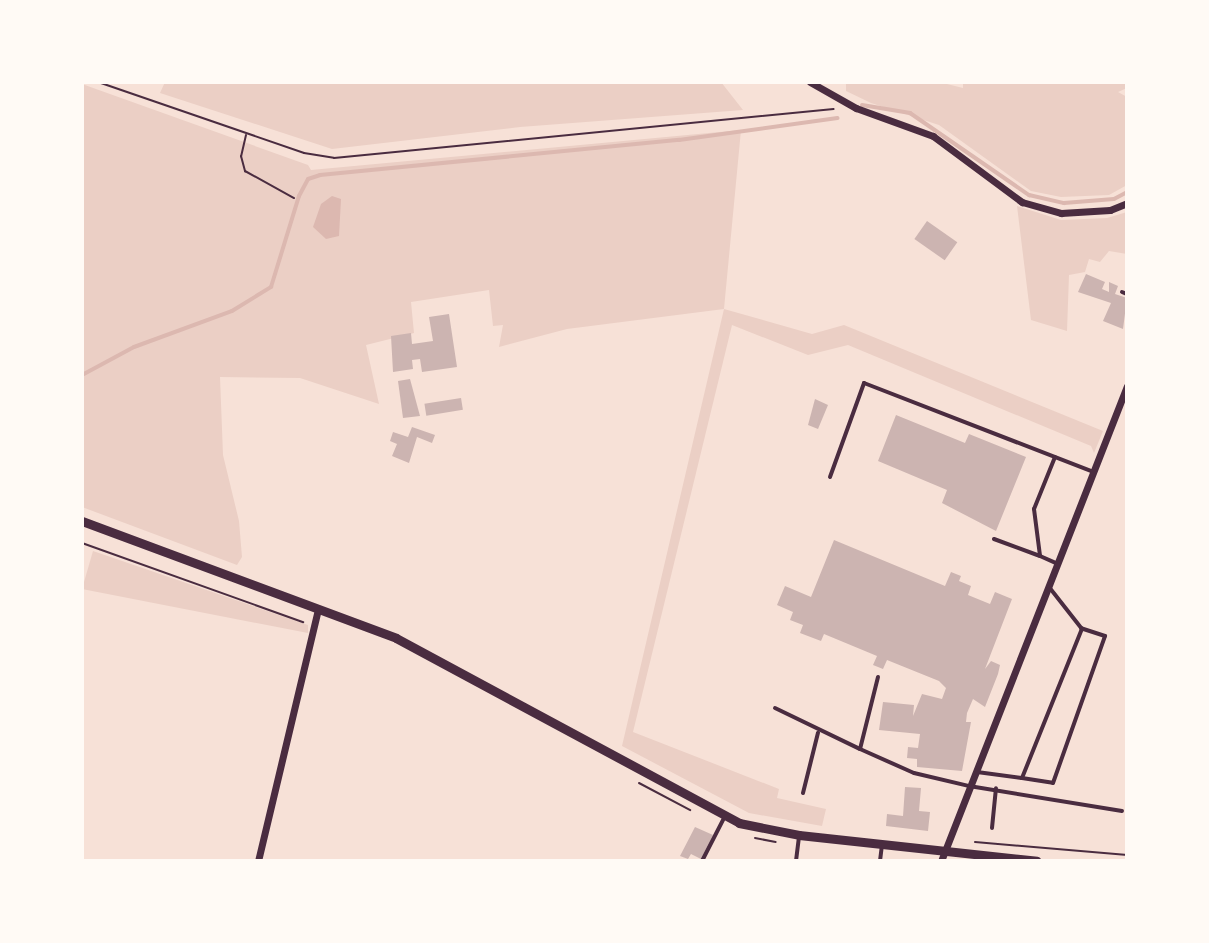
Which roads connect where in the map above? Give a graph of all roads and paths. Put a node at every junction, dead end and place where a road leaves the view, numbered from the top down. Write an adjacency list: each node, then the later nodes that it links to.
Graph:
1 (98, 82): 4 (path)
2 (810, 82): 3 (street)
3 (856, 108): 4 (path); 6 (street)
4 (247, 134): 5 (path)
5 (294, 198)
6 (1127, 203)
7 (1127, 386): 9 (street)
8 (1055, 457): 9 (lane); 10 (lane); 14 (lane)
9 (1093, 472): 15 (street)
10 (830, 477)
11 (82, 521): 17 (street)
12 (994, 539): 14 (lane)
13 (82, 543): 18 (path)
14 (1040, 556): 15 (lane)
15 (1056, 563): 16 (street)
16 (1048, 585): 19 (lane); 24 (street)
17 (318, 610): 18 (street); 30 (street)
18 (317, 624): 37 (street)
19 (1081, 628): 25 (lane); 25 (lane)
20 (878, 677): 23 (lane)
21 (775, 708): 22 (lane)
22 (818, 733): 23 (lane); 28 (lane)
23 (860, 749): 26 (lane)
24 (974, 772): 25 (lane); 26 (street)
25 (1022, 778)
26 (969, 786): 27 (lane); 35 (street)
27 (996, 788): 29 (lane); 31 (lane)
28 (803, 793)
29 (1122, 811)
30 (725, 816): 32 (street); 38 (lane)
31 (992, 828)
32 (799, 835): 34 (street); 39 (lane)
33 (977, 839): 36 (path)
34 (882, 845): 35 (street); 40 (lane)
35 (944, 850): 41 (street); 42 (street)
36 (1127, 855)
37 (258, 861)
38 (702, 861)
39 (796, 861)
40 (880, 861)
41 (941, 861)
42 (1037, 861)

